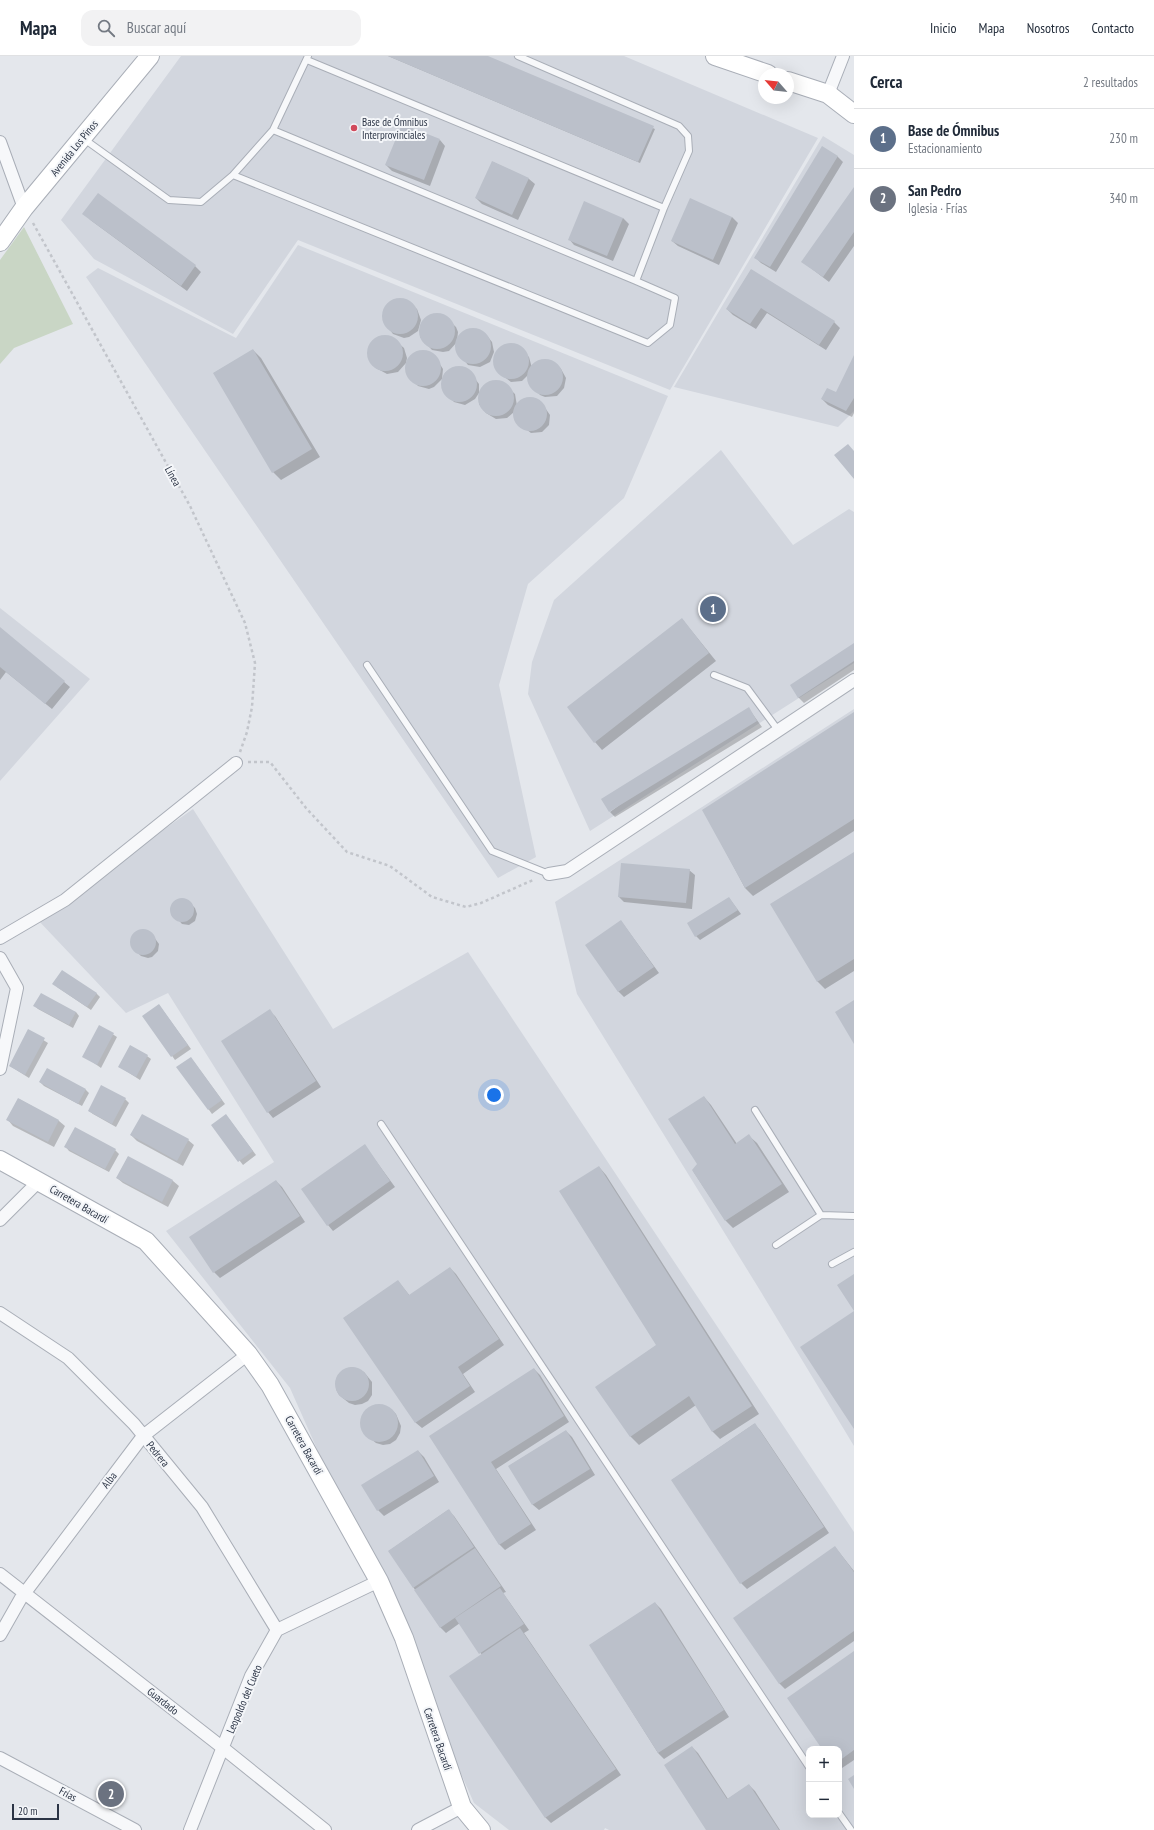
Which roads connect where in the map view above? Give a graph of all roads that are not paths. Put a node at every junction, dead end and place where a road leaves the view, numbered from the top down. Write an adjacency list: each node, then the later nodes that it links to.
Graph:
1 (150, 56): 11 (street, Avenida Los Pinos)
2 (518, 56): 15 (lane)
3 (715, 56): 6 (street)
4 (843, 56): 8 (street)
5 (308, 58): 10 (lane); 15 (lane)
6 (758, 71)
7 (794, 83): 8 (street)
8 (828, 94): 9 (street)
9 (854, 114)
10 (273, 130): 13 (lane); 17 (lane)
11 (82, 138): 13 (lane); 14 (street, Avenida Los Pinos)
12 (0, 142): 14 (street)
13 (233, 175): 17 (lane)
14 (24, 208): 16 (street, Avenida Los Pinos)
15 (664, 208): 17 (lane)
16 (0, 242)
17 (636, 281)
18 (367, 665): 23 (lane)
19 (714, 674): 21 (lane)
20 (854, 680): 21 (street)
21 (778, 730): 23 (street)
22 (236, 762): 24 (street)
23 (549, 874)
24 (0, 938)
25 (0, 958): 26 (street)
26 (0, 1069)
27 (755, 1110): 31 (lane)
28 (381, 1124): 47 (lane)
29 (0, 1160): 30 (street, Carretera Bacardí)
30 (39, 1181): 33 (street); 38 (street, Carretera Bacardí)
31 (821, 1215): 32 (lane); 34 (lane)
32 (854, 1216)
33 (0, 1220)
34 (776, 1245)
35 (854, 1252): 36 (lane)
36 (832, 1264)
37 (0, 1313): 39 (street, Pedrera)
38 (248, 1354): 39 (street, Alba); 41 (street, Carretera Bacardí)
39 (143, 1436): 42 (street, Alba); 43 (street, Pedrera)
40 (0, 1574): 42 (street, Guardado)
41 (379, 1581): 43 (street); 48 (street, Carretera Bacardí)
42 (25, 1593): 44 (street, Alba); 45 (street, Guardado)
43 (277, 1630): 45 (street, Leopoldo del Cueto)
44 (0, 1635)
45 (223, 1748): 51 (street, Leopoldo del Cueto); 52 (street, Guardado)
46 (0, 1758): 50 (street, Frías)
47 (806, 1762)
48 (462, 1807): 53 (street); 54 (street, Carretera Bacardí)
49 (842, 1817): 55 (lane)
50 (135, 1830)
51 (190, 1830)
52 (325, 1830)
53 (418, 1830)
54 (481, 1830)
55 (850, 1830)

